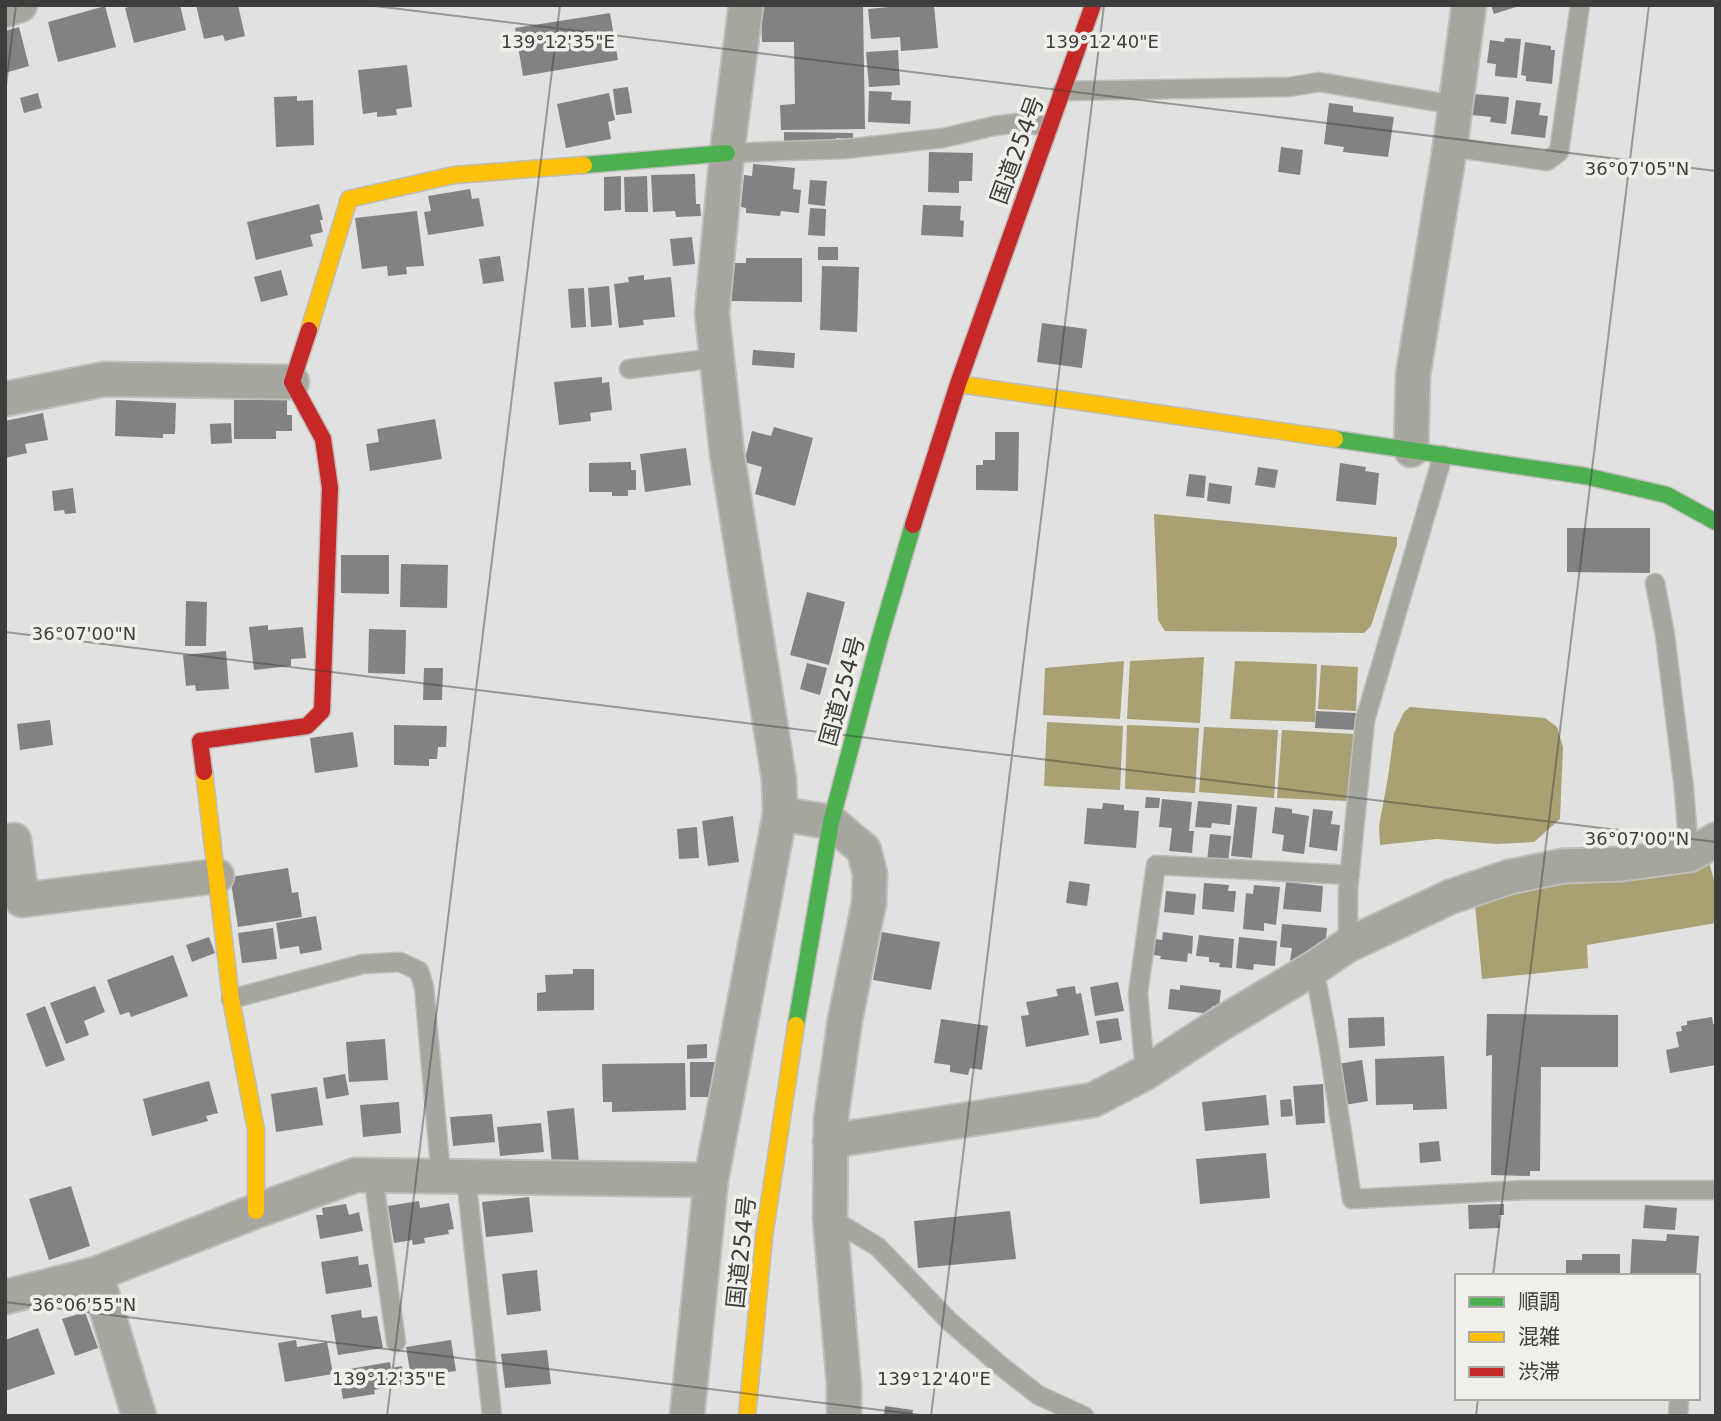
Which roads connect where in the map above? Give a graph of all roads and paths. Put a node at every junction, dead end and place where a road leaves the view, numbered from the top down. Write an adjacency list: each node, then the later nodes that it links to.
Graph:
1 (20, 5): 6 (street)
2 (746, 5): 11 (street)
3 (1093, 5): 7 (main road, 国道254号)
4 (1469, 5): 8 (street)
5 (1580, 5): 10 (lane)
6 (5, 10)
7 (1062, 91): 8 (lane); 9 (main road, 国道254号)
8 (1455, 105): 10 (street)
9 (1049, 126): 11 (lane); 15 (main road, 国道254号)
10 (1450, 147): 17 (street)
11 (727, 153): 12 (street); 14 (main road)
12 (717, 358): 13 (lane); 21 (street)
13 (629, 369)
14 (292, 382): 16 (street); 26 (main road)
15 (958, 384): 17 (main road); 22 (main road, 国道254号)
16 (5, 399)
17 (1411, 450): 18 (main road)
18 (1443, 455): 19 (main road); 25 (lane)
19 (1716, 522)
20 (1655, 583): 24 (lane)
21 (780, 814): 22 (street); 34 (street)
22 (831, 822): 31 (street); 44 (main road, 国道254号)
23 (15, 840): 26 (street)
24 (1702, 848): 27 (street)
25 (1350, 875): 27 (lane); 30 (lane)
26 (216, 876): 29 (main road)
27 (1348, 945): 28 (street)
28 (1314, 968): 30 (street); 35 (lane)
29 (231, 999): 33 (lane); 36 (main road)
30 (1144, 1073): 31 (street)
31 (830, 1141): 37 (street)
32 (373, 1175): 33 (street); 36 (street); 40 (lane)
33 (454, 1177): 34 (street); 42 (lane)
34 (711, 1180): 43 (street)
35 (1716, 1190)
36 (256, 1211): 38 (street)
37 (830, 1217): 45 (street); 46 (lane)
38 (96, 1274): 39 (street); 41 (street)
39 (5, 1297)
40 (396, 1342)
41 (139, 1416)
42 (492, 1416)
43 (687, 1416)
44 (747, 1416)
45 (844, 1416)
46 (1084, 1416)

